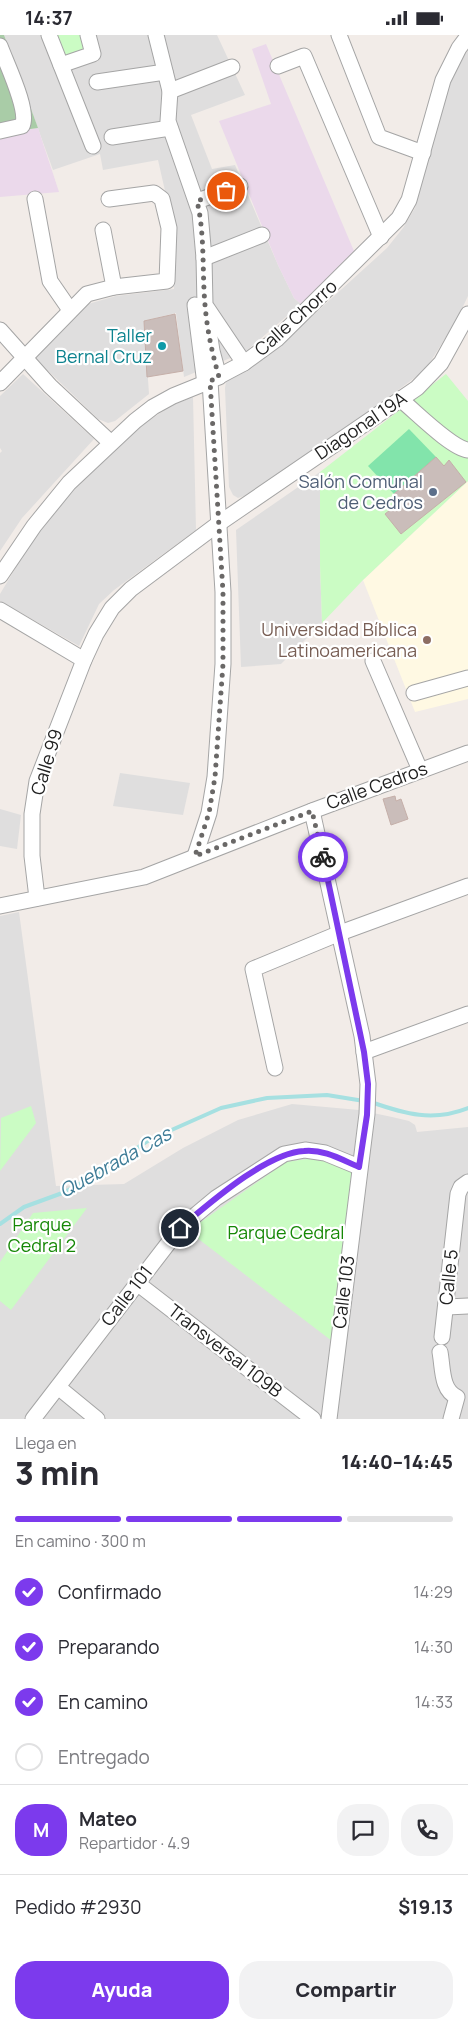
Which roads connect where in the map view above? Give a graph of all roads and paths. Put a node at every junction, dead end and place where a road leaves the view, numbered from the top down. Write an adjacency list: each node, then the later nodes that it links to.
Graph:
1 (49, 35): 7 (street)
2 (88, 35): 7 (street)
3 (339, 35): 17 (street)
4 (159, 36): 10 (street)
5 (468, 37): 17 (street, Calle Chorro)
6 (0, 46): 14 (street)
7 (61, 65): 16 (street)
8 (278, 66): 24 (street)
9 (232, 67): 12 (street)
10 (165, 71): 11 (street); 12 (street)
11 (96, 82)
12 (170, 91): 13 (street)
13 (170, 128): 15 (street); 21 (street)
14 (0, 131)
15 (112, 137)
16 (93, 146)
17 (423, 153): 24 (street, Calle Chorro)
18 (240, 186): 21 (street)
19 (35, 199): 28 (street)
20 (110, 199): 26 (street)
21 (197, 201): 25 (street)
22 (103, 230): 26 (street)
23 (262, 235): 25 (street)
24 (381, 237): 32 (street, Calle Chorro)
25 (204, 259): 27 (street)
26 (114, 287): 28 (street)
27 (200, 305): 32 (street); 33 (street)
28 (70, 310): 31 (street)
29 (468, 315): 35 (street, Diagonal 19A)
30 (0, 330): 31 (street)
31 (24, 358): 34 (street); 36 (street)
32 (244, 363): 33 (street, Calle Chorro)
33 (211, 381): 36 (street, Calle Chorro); 38 (street)
34 (0, 383)
35 (400, 399): 37 (street); 38 (street, Diagonal 19A)
36 (111, 443): 39 (street, Calle Chorro)
37 (468, 449)
38 (218, 524): 41 (street, Diagonal 19A); 48 (street)
39 (0, 575)
40 (0, 610): 41 (street)
41 (84, 660): 50 (street, Calle 99)
42 (373, 661): 46 (street)
43 (468, 678): 44 (street)
44 (414, 693)
45 (468, 753): 46 (street, Calle Cedros)
46 (420, 770): 47 (street, Calle Cedros)
47 (312, 811): 48 (street, Calle Cedros); 52 (street, Calle 103)
48 (195, 856): 50 (street, Calle Cedros)
49 (468, 886): 52 (street)
50 (37, 898): 51 (street, Calle Cedros)
51 (0, 906)
52 (340, 933): 54 (street, Calle 103); 55 (street)
53 (468, 1014): 54 (street)
54 (364, 1052): 56 (street, Calle 103)
55 (275, 1068)
56 (359, 1167): 58 (street, Calle 101); 66 (street, Calle 103)
57 (465, 1185): 60 (street, Calle 5)
58 (137, 1283): 61 (street, Calle 101); 65 (street, Transversal 109B)
59 (468, 1305): 60 (street)
60 (446, 1307): 62 (street, Calle 5)
61 (58, 1387): 63 (street, Calle 101); 64 (street)
62 (463, 1397): 67 (street)
63 (33, 1419)
64 (97, 1419)
65 (313, 1419)
66 (329, 1419)
67 (451, 1419)

